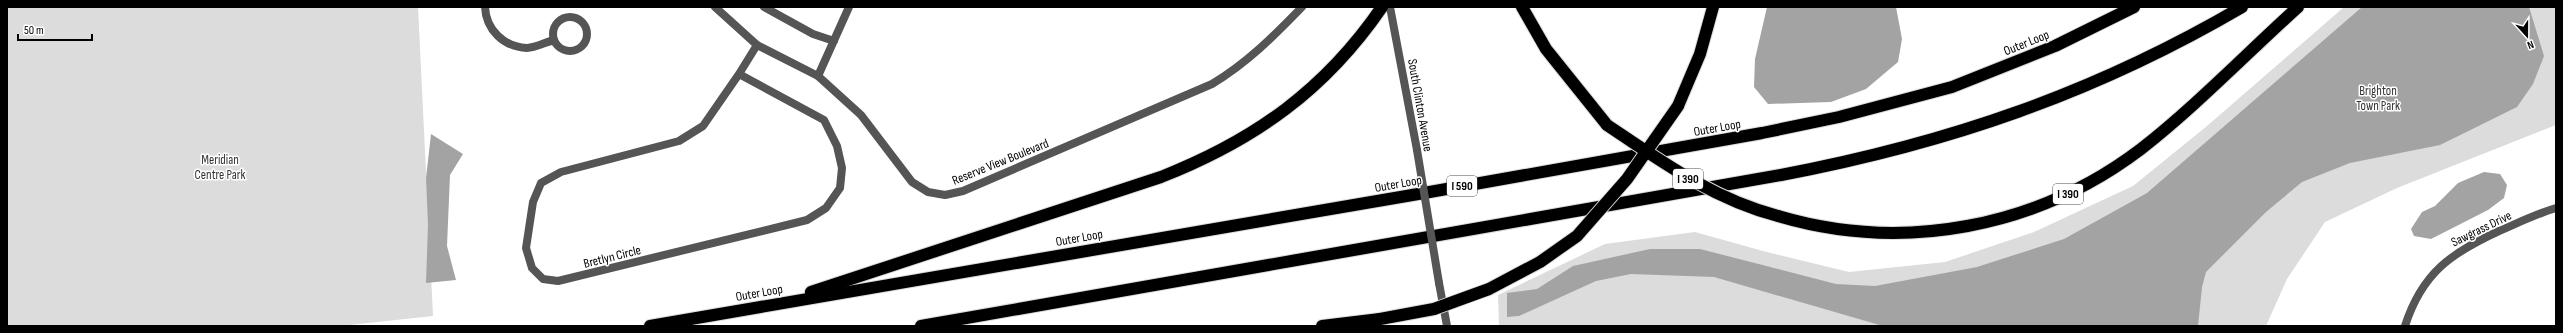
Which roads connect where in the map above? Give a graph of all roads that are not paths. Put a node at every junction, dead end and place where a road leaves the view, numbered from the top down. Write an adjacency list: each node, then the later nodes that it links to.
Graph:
1 (485, 7): 13 (street)
2 (715, 7): 15 (street, Reserve View Boulevard)
3 (764, 7): 14 (street)
4 (849, 7): 14 (street)
5 (1302, 7): 17 (street, Reserve View Boulevard)
6 (1382, 7): 19 (highway)
7 (1390, 7): 23 (street, South Clinton Avenue, bridge)
8 (1522, 7): 12 (highway, I 390, bridge)
9 (1713, 7): 22 (highway, bridge)
10 (2134, 7): 19 (highway, Outer Loop / I 590)
11 (2242, 7): 21 (highway)
12 (2298, 7)
13 (554, 40): 13 (street)
14 (834, 41): 17 (street)
15 (757, 45): 16 (street, Bretlyn Circle); 17 (street, Reserve View Boulevard)
16 (739, 74): 16 (street, Bretlyn Circle)
17 (818, 76)
18 (2556, 208): 24 (street, Sawgrass Drive)
19 (774, 304): 20 (highway, Outer Loop / I 590)
20 (650, 326)
21 (921, 326)
22 (1322, 326)
23 (1447, 326)
24 (2405, 326)

